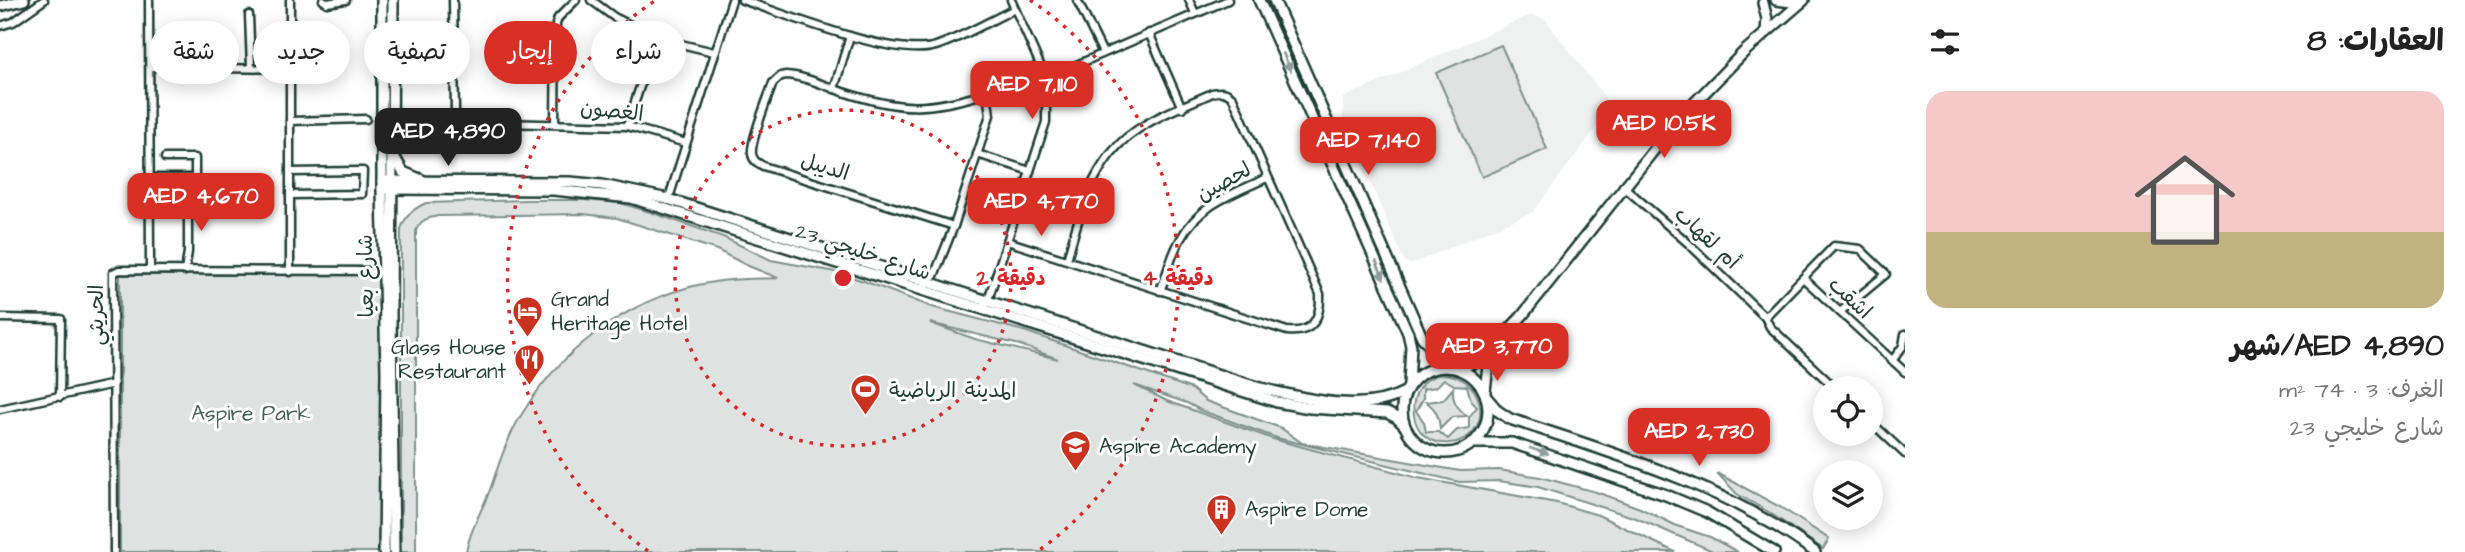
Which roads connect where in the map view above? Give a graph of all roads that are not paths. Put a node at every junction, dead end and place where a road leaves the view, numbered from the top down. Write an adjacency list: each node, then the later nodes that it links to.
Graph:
1 (24, 0): 23 (main road)
2 (44, 0): 30 (street)
3 (149, 0): 27 (street)
4 (290, 0): 28 (street)
5 (323, 0): 6 (street)
6 (345, 0)
7 (382, 0): 59 (main road, شارع بعيا)
8 (393, 0): 52 (main road, شارع بعيا)
9 (453, 0): 49 (street, الغصون)
10 (576, 0): 49 (street)
11 (591, 0): 29 (street)
12 (732, 0): 35 (street)
13 (742, 0): 33 (street)
14 (1011, 0): 24 (street)
15 (1077, 0): 36 (street)
16 (1189, 0): 25 (street)
17 (1228, 0): 25 (street)
18 (1274, 0): 84 (main road)
19 (1776, 0): 21 (main road)
20 (1259, 1): 90 (main road, one-way to 90)
21 (1802, 1): 31 (main road)
22 (1763, 3): 31 (main road)
23 (0, 6)
24 (1015, 9): 33 (street); 37 (street)
25 (1195, 13): 32 (street)
26 (249, 15): 39 (street)
27 (149, 21)
28 (290, 21)
29 (624, 21)
30 (0, 26)
31 (1766, 32): 62 (main road)
32 (1149, 33): 36 (street); 46 (street)
33 (850, 36): 44 (street)
34 (686, 45): 35 (street)
35 (714, 52): 51 (street)
36 (1103, 53): 40 (street)
37 (1040, 65): 40 (street); 45 (street, الديبل)
38 (239, 68): 39 (street)
39 (251, 68)
40 (1046, 78): 55 (street)
41 (150, 84): 57 (street)
42 (290, 84): 48 (street)
43 (641, 84): 50 (street)
44 (834, 89): 45 (street, الديبل); 67 (street, الديبل)
45 (987, 93): 53 (street)
46 (1182, 108): 58 (street); 69 (street)
47 (366, 119): 48 (street)
48 (290, 121): 56 (street)
49 (555, 124): 50 (street, الغصون)
50 (627, 126): 51 (street, الغصون)
51 (686, 143): 64 (street)
52 (392, 151): 60 (main road, شارع بعيا); 61 (main road)
53 (977, 154): 55 (street); 67 (street)
54 (165, 158): 57 (street)
55 (1030, 171): 68 (street)
56 (290, 172): 63 (street); 63 (street)
57 (150, 178): 70 (street)
58 (1267, 178): 76 (street, لحصين); 76 (street)
59 (382, 185): 60 (main road, شارع خليجي 23); 72 (main road, شارع بعيا)
60 (393, 185): 61 (main road, شارع خليجي 23); 65 (main road, شارع بعيا)
61 (428, 186): 64 (main road, شارع خليجي 23); 65 (main road)
62 (1623, 186): 79 (main road); 81 (street, أم لقهاب)
63 (290, 195): 73 (street)
64 (667, 203): 77 (main road, شارع خليجي 23)
65 (393, 208): 72 (main road, شارع بعيا)
66 (188, 214): 71 (street)
67 (954, 226): 74 (street)
68 (1007, 241): 69 (street); 77 (street)
69 (1066, 260): 76 (street)
70 (150, 270): 71 (street, الحريثي); 89 (street, الحريثي)
71 (188, 271): 73 (street, الحريثي)
72 (388, 271): 73 (street, الحريثي); 97 (main road, شارع بعيا)
73 (290, 272)
74 (934, 276)
75 (1803, 278): 78 (street, اشقب); 78 (street); 81 (street)
76 (1160, 291)
77 (986, 306): 88 (main road, شارع خليجي 23)
78 (1840, 312): 83 (street, اشقب)
79 (1522, 316): 85 (main road); 91 (main road)
80 (0, 317): 92 (street, الحريثي)
81 (1765, 317): 87 (street, أم لقهاب)
82 (1905, 334): 83 (street)
83 (1892, 361): 86 (street, اشقب)
84 (1447, 366): 85 (main road); 90 (main road)
85 (1460, 369): 91 (main road)
86 (1905, 372)
87 (1822, 376)
88 (1208, 377): 90 (main road, شارع خليجي 23); 94 (main road, شارع خليجي 23)
89 (114, 384): 92 (street); 99 (street, الحريثي)
90 (1407, 388): 94 (main road)
91 (1486, 395): 96 (main road); 103 (main road)
92 (60, 397): 93 (street)
93 (0, 409)
94 (1404, 425): 96 (main road)
95 (1883, 433): 98 (street)
96 (1472, 443): 102 (main road, one-way to 102)
97 (389, 452): 100 (main road, شارع بعيا); 101 (main road, شارع بعيا)
98 (1905, 454)
99 (114, 552)
100 (384, 552)
101 (394, 552)
102 (1774, 552)
103 (1815, 552)

